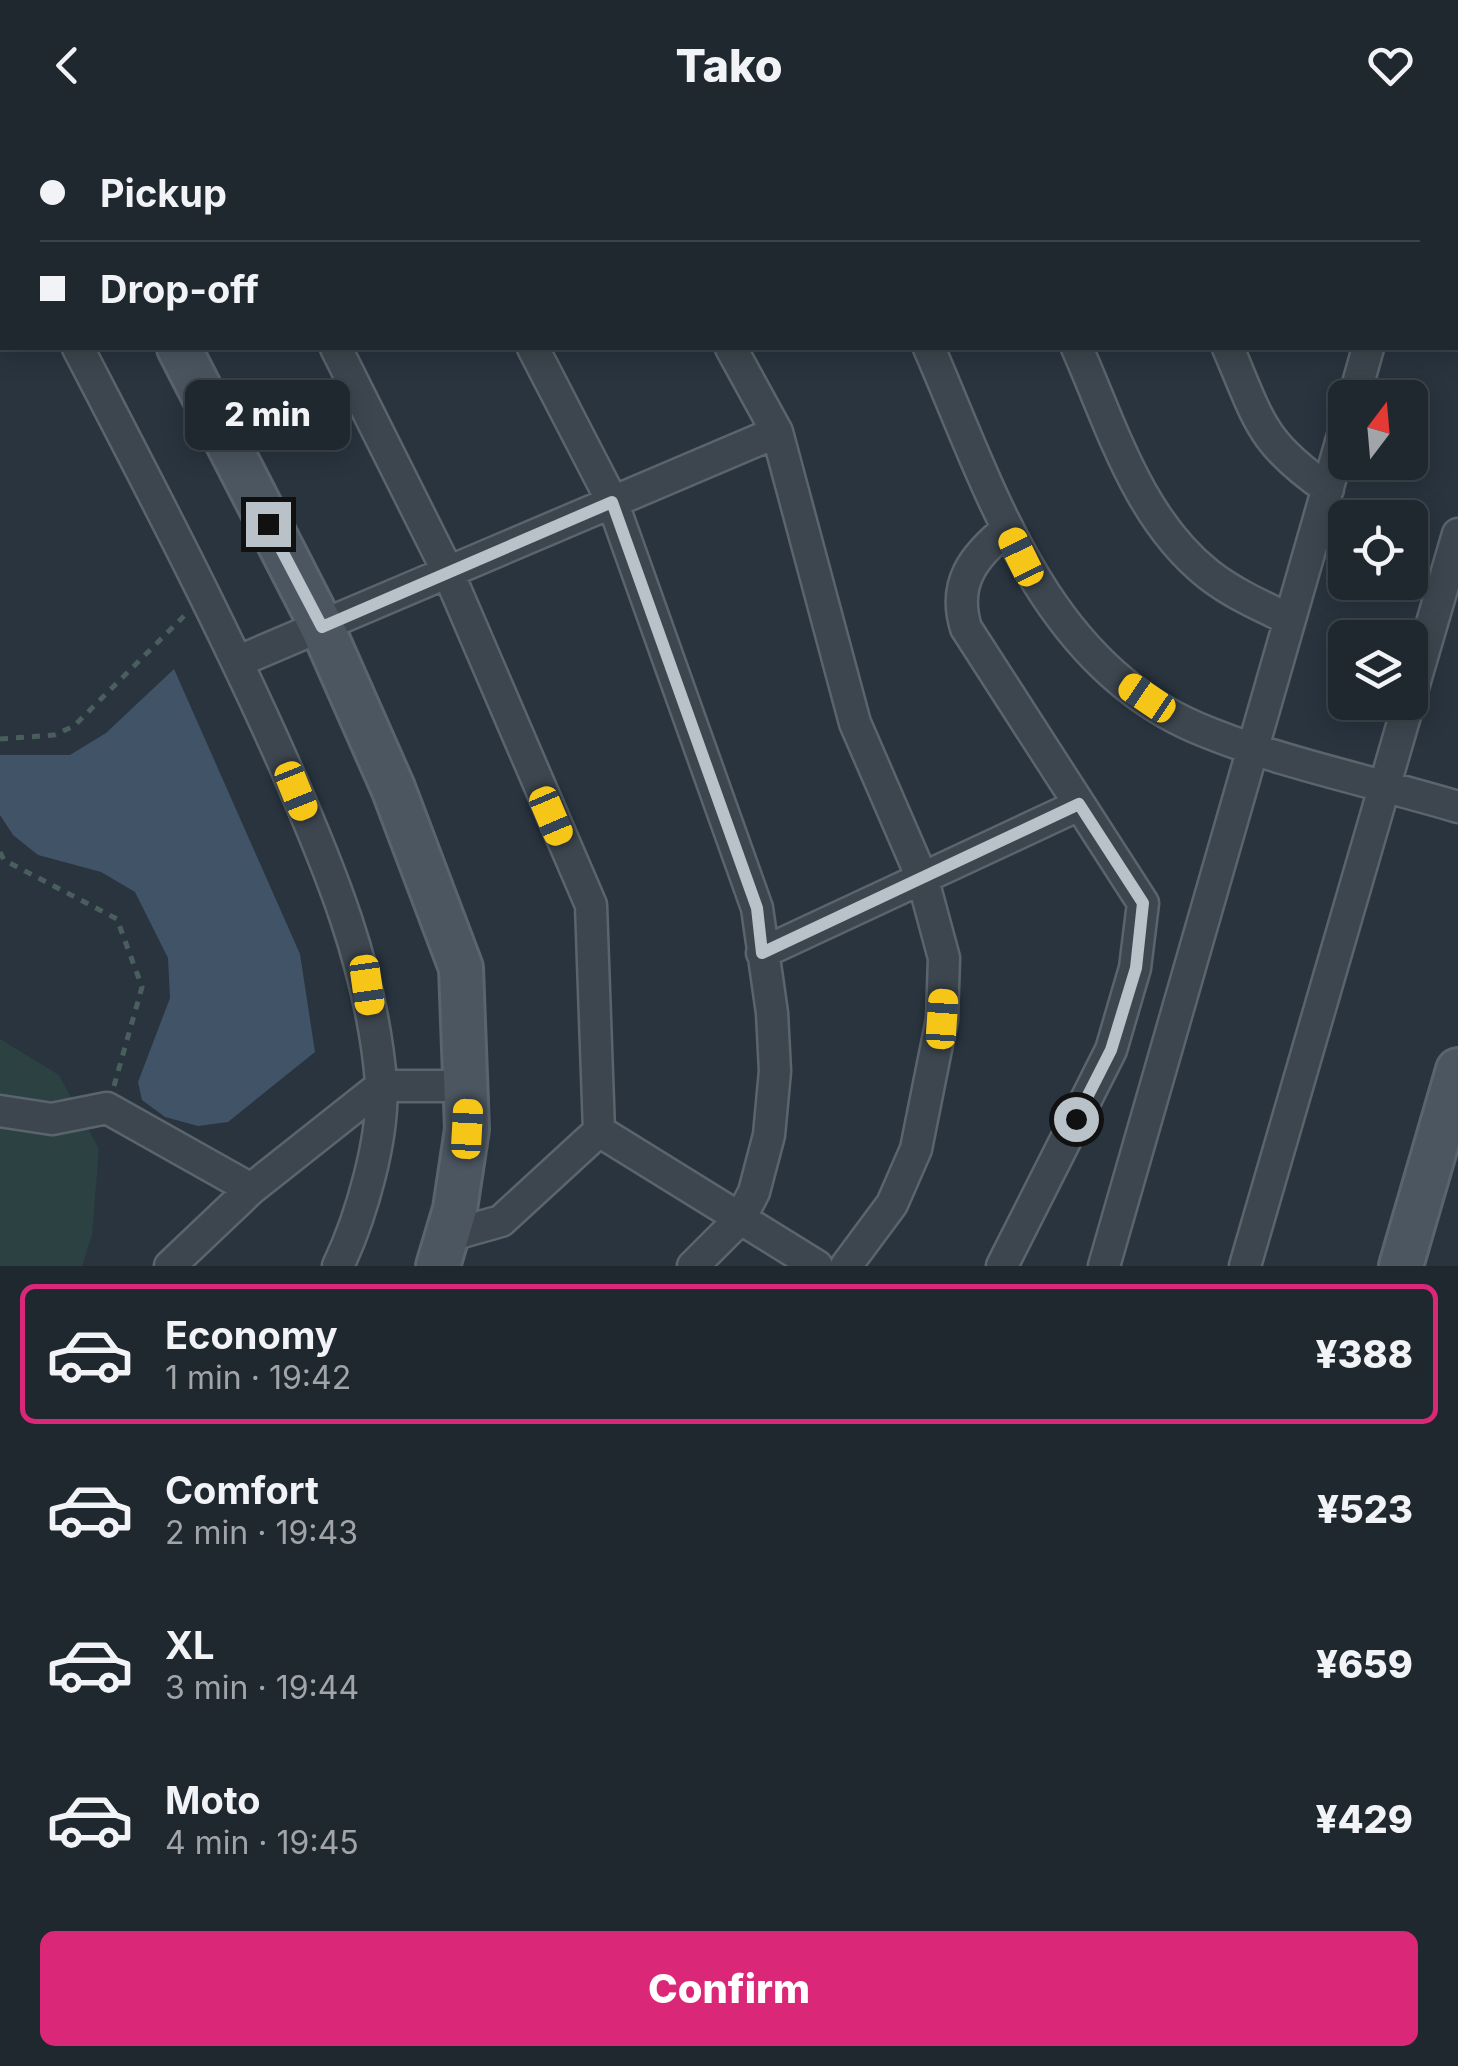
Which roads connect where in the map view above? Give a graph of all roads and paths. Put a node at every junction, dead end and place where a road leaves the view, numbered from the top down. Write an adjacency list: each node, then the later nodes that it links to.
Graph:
1 (79, 350): 18 (street)
2 (179, 350): 20 (street)
3 (337, 350): 17 (street)
4 (535, 350): 14 (street)
5 (731, 350): 11 (street)
6 (930, 350): 15 (street)
7 (1078, 350): 19 (street)
8 (1229, 350): 13 (street)
9 (1367, 350): 10 (street)
10 (1359, 380)
11 (777, 432): 14 (street); 30 (street)
12 (1331, 480): 13 (street)
13 (1328, 489): 19 (street)
14 (612, 502): 17 (street); 31 (street)
15 (1008, 529): 25 (street); 27 (street)
16 (1458, 534): 21 (street)
17 (447, 570): 20 (street); 37 (street)
18 (206, 594): 22 (street); 24 (path)
19 (1289, 620): 25 (street)
20 (322, 627): 22 (street); 34 (street)
21 (1428, 636)
22 (238, 661): 33 (street)
23 (1403, 720): 26 (street)
24 (0, 738)
25 (1253, 748): 26 (street); 47 (street)
26 (1384, 785): 28 (street); 48 (street)
27 (1079, 804): 30 (street); 46 (street)
28 (1458, 807)
29 (0, 852): 35 (path)
30 (923, 880): 31 (street); 45 (street)
31 (762, 953): 39 (street)
32 (1458, 1070): 49 (street)
33 (381, 1086): 34 (street); 38 (street); 42 (street)
34 (468, 1086): 40 (street)
35 (108, 1108): 36 (street); 38 (street)
36 (0, 1111)
37 (600, 1131): 39 (street); 40 (street)
38 (251, 1190): 41 (street)
39 (740, 1219): 43 (street); 44 (street)
40 (443, 1251)
41 (170, 1266)
42 (338, 1266)
43 (692, 1266)
44 (818, 1266)
45 (846, 1266)
46 (1002, 1266)
47 (1104, 1266)
48 (1245, 1266)
49 (1401, 1266)

